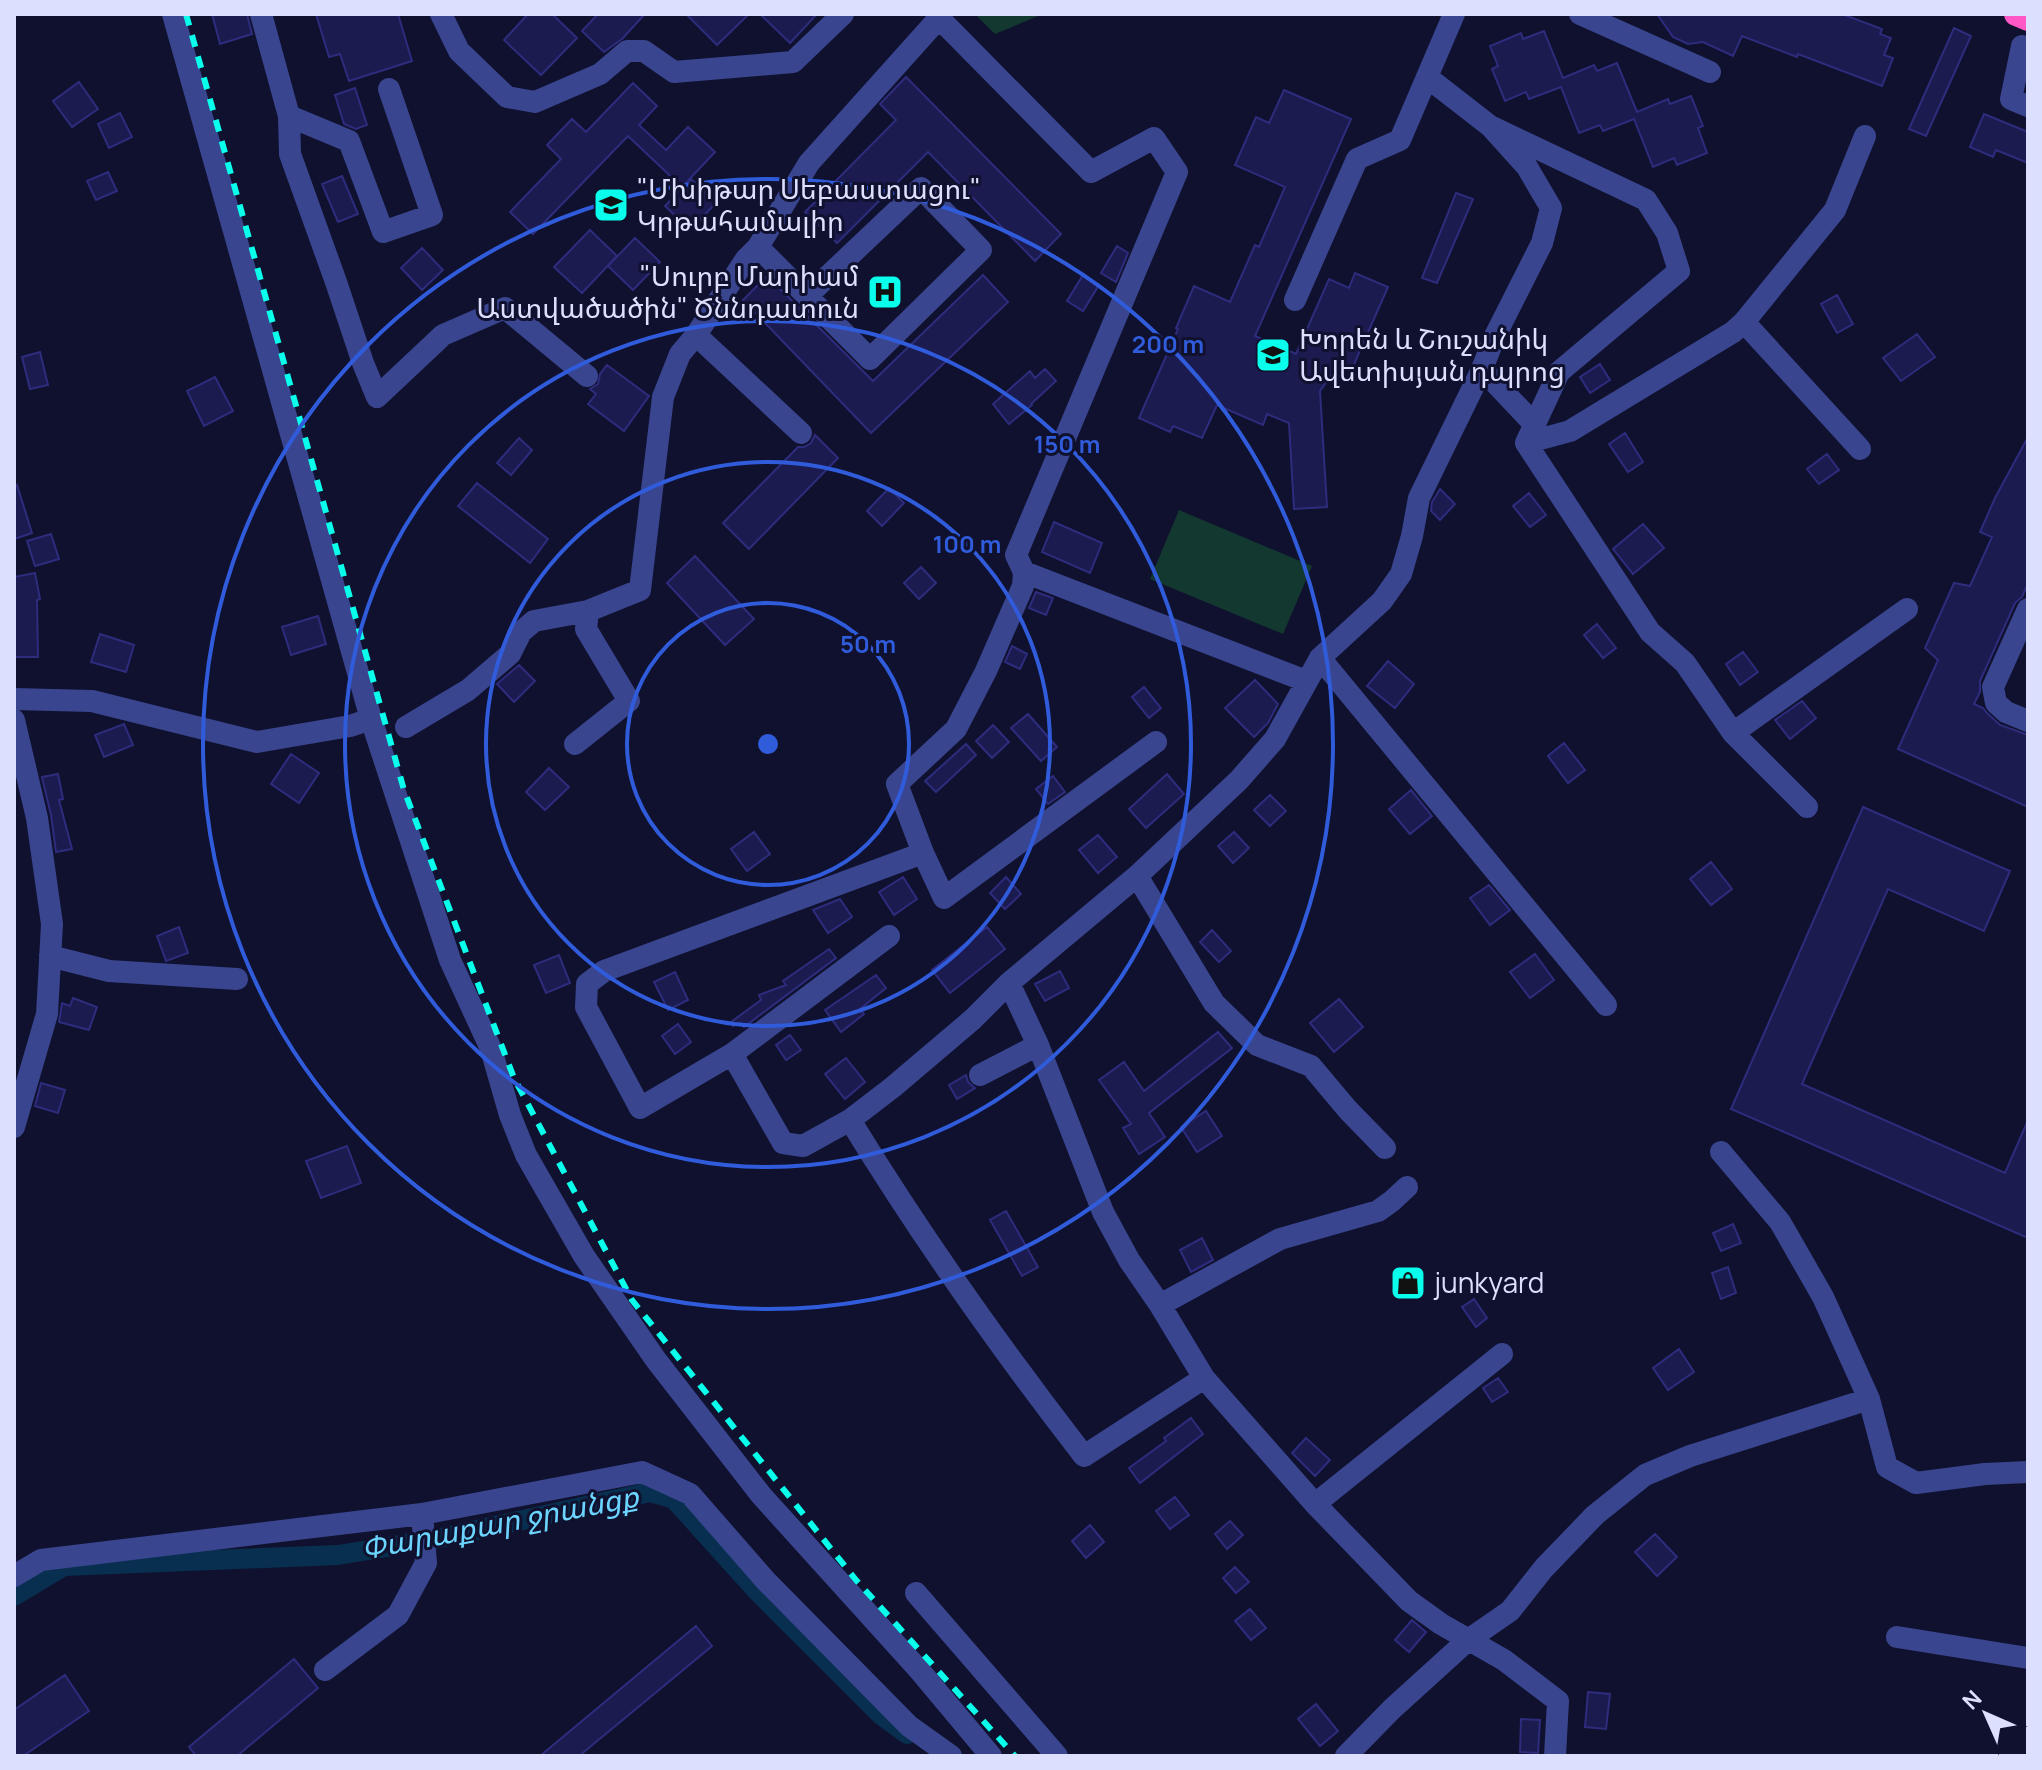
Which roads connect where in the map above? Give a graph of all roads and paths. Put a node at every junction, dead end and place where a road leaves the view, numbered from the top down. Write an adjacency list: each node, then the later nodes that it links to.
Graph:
1 (173, 14): 35 (street)
2 (261, 14): 15 (street)
3 (441, 14): 4 (street)
4 (843, 14)
5 (1454, 14): 12 (street)
6 (1580, 14): 11 (street)
7 (2016, 14): 9 (highway)
8 (940, 16): 18 (street); 28 (street)
9 (2028, 19)
10 (2026, 42): 14 (street)
11 (1710, 72)
12 (1427, 77): 16 (street); 20 (street)
13 (389, 89): 15 (street)
14 (2028, 106)
15 (289, 116): 24 (street)
16 (1490, 126): 23 (street); 26 (street)
17 (1865, 136): 21 (street)
18 (758, 247): 19 (street); 22 (street)
19 (807, 296): 19 (street)
20 (1295, 300)
21 (1744, 322): 26 (street); 27 (street)
22 (696, 335): 25 (street); 31 (street)
23 (1482, 369): 26 (street); 32 (street)
24 (587, 376)
25 (801, 433)
26 (1530, 434): 39 (street)
27 (1860, 449)
28 (1024, 572): 33 (street); 43 (street)
29 (1907, 609): 39 (street)
30 (2028, 609): 37 (street)
31 (588, 611): 38 (street); 41 (street)
32 (1320, 658): 33 (street); 49 (street)
33 (1306, 681): 44 (street)
34 (14, 699): 35 (street)
35 (371, 719): 72 (street)
36 (14, 720): 46 (street)
37 (2028, 721)
38 (406, 727)
39 (1733, 733): 42 (street)
40 (1156, 742): 43 (street)
41 (575, 744)
42 (1807, 807)
43 (923, 853): 51 (street)
44 (1137, 876): 48 (street); 55 (street)
45 (889, 936): 51 (street)
46 (50, 956): 47 (street); 54 (street)
47 (237, 979)
48 (1009, 983): 50 (street); 53 (street)
49 (1606, 1005)
50 (1038, 1045): 52 (street); 58 (street)
51 (732, 1054): 53 (street)
52 (980, 1075)
53 (850, 1120): 60 (street)
54 (14, 1127)
55 (1385, 1148)
56 (1721, 1152): 61 (street)
57 (1407, 1187): 58 (street)
58 (1160, 1305): 60 (street)
59 (1502, 1354): 63 (street)
60 (1204, 1378): 63 (street)
61 (1869, 1399): 62 (street); 68 (street)
62 (2028, 1472)
63 (1315, 1504): 68 (street)
64 (422, 1514): 65 (street); 70 (street); 71 (street)
65 (14, 1576)
66 (916, 1593): 73 (street)
67 (1897, 1637): 69 (street)
68 (1468, 1640): 74 (street); 75 (street)
69 (2028, 1658)
70 (325, 1670)
71 (951, 1756)
72 (991, 1756)
73 (1057, 1756)
74 (1346, 1756)
75 (1555, 1756)

